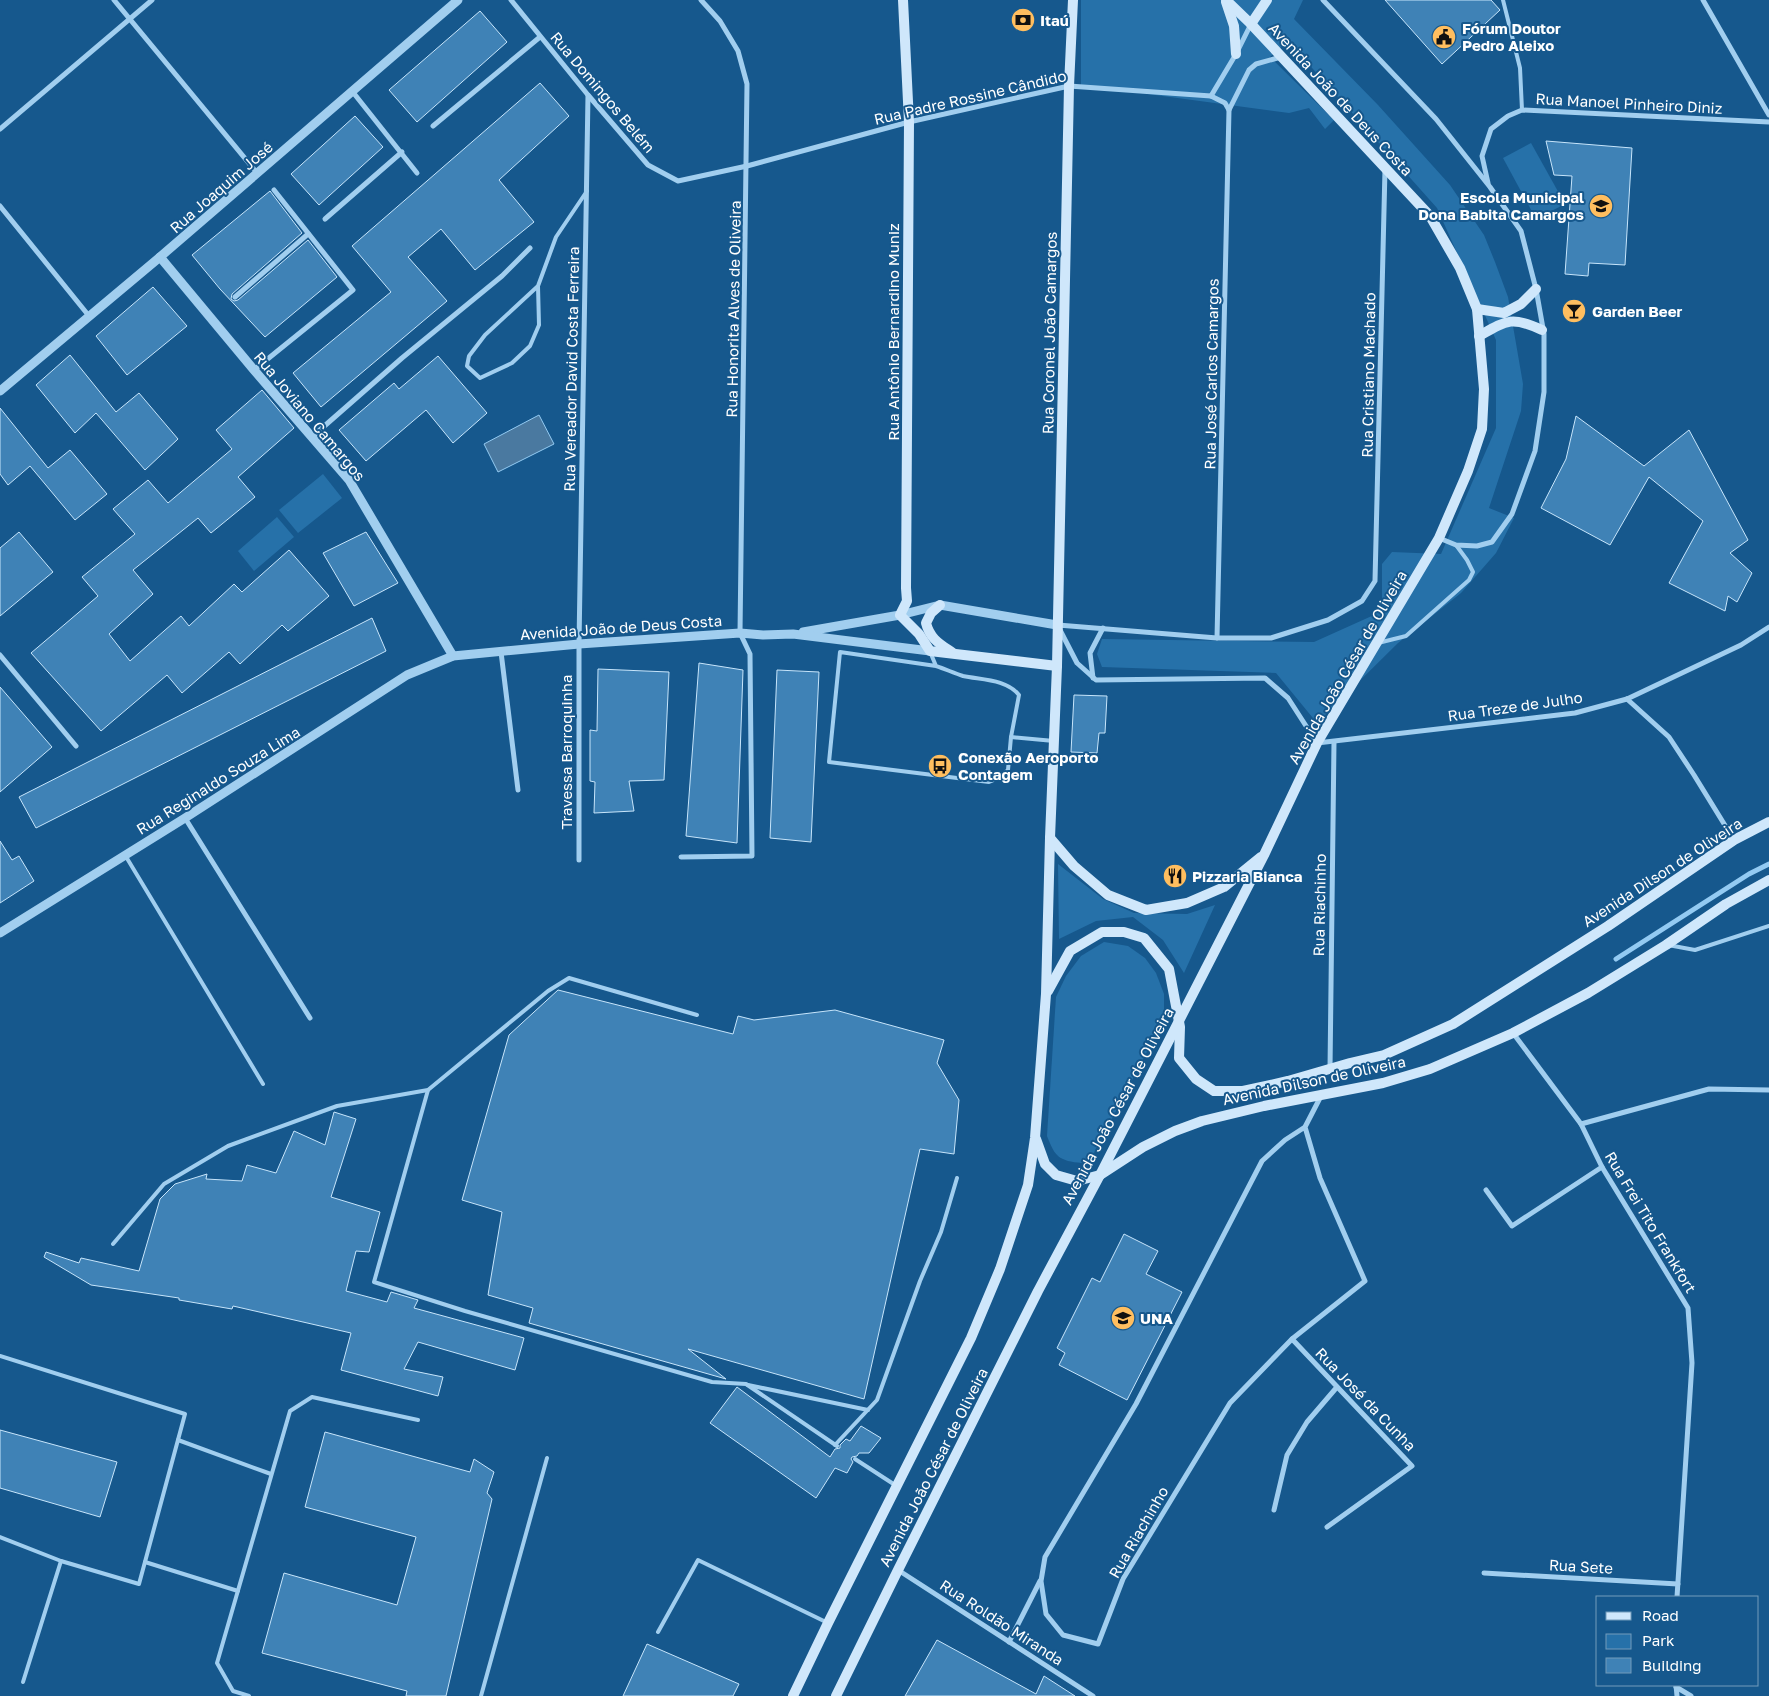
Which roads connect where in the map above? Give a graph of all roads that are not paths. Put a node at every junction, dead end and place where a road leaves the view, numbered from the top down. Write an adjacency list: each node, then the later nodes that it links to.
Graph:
1 (114, 0): 13 (street)
2 (152, 0): 13 (street)
3 (458, 0): 19 (street, Rua Joaquim José)
4 (511, 0): 15 (street, Rua Domingos Belém)
5 (700, 0): 30 (street, Rua Honorita Alves de Oliveira)
6 (903, 0): 25 (main road, Rua Antônio Bernardino Muniz)
7 (1073, 0): 18 (main road, Rua Coronel João Camargos)
8 (1226, 0): 14 (main road, Avenida João de Deus Costa); 16 (main road)
9 (1267, 0): 14 (main road)
10 (1323, 0): 34 (street)
11 (1503, 0): 23 (lane)
12 (1703, 0): 24 (street)
13 (130, 19): 28 (street); 33 (street)
14 (1251, 24): 16 (street); 17 (main road, Avenida João de Deus Costa)
15 (540, 37): 20 (street, Rua Domingos Belém); 27 (street)
16 (1236, 54): 21 (street)
17 (1281, 57): 22 (street, Rua José Carlos Camargos); 31 (main road, Avenida João de Deus Costa)
18 (1069, 86): 21 (street, Rua Padre Rossine Cândido); 25 (street, Rua Padre Rossine Cândido); 57 (main road, Rua Coronel João Camargos)
19 (352, 91): 29 (street); 33 (street, Rua Joaquim José)
20 (588, 96): 30 (street, Rua Domingos Belém); 36 (street, Rua Vereador David Costa Ferreira)
21 (1211, 96): 22 (street)
22 (1229, 110): 62 (street, Rua José Carlos Camargos)
23 (1522, 110): 26 (street, Rua Manoel Pinheiro Diniz); 34 (street, Rua Manoel Pinheiro Diniz)
24 (1769, 116)
25 (909, 122): 30 (street, Rua Padre Rossine Cândido); 56 (main road, Rua Antônio Bernardino Muniz)
26 (1769, 122)
27 (433, 126)
28 (0, 129)
29 (402, 152): 32 (street); 38 (street)
30 (747, 166): 60 (street, Rua Honorita Alves de Oliveira)
31 (1386, 168): 45 (main road, Avenida João de Deus Costa); 54 (street, Rua Cristiano Machado)
32 (417, 173)
33 (258, 174): 41 (street, Rua Joaquim José)
34 (1488, 184): 43 (street)
35 (274, 190): 39 (street)
36 (587, 191): 42 (lane); 63 (street, Rua Vereador David Costa Ferreira)
37 (0, 206): 46 (street)
38 (325, 219)
39 (308, 234): 44 (street); 49 (street)
40 (530, 248): 51 (street)
41 (160, 257): 46 (street, Rua Joaquim José); 49 (street, Rua Joviano Camargos)
42 (538, 286): 42 (lane)
43 (1536, 289): 45 (main road); 47 (street)
44 (235, 297)
45 (1476, 309): 48 (main road, Avenida João de Deus Costa)
46 (89, 316): 50 (street, Rua Joaquim José)
47 (1542, 330): 48 (main road); 53 (street)
48 (1479, 336): 52 (main road, Avenida João de Deus Costa)
49 (254, 370): 51 (street, Rua Joviano Camargos)
50 (0, 391)
51 (313, 436): 69 (street, Rua Joviano Camargos)
52 (1439, 538): 53 (street); 64 (main road, Avenida João César de Oliveira)
53 (1456, 545): 64 (lane)
54 (1375, 581): 62 (street, Avenida João de Deus Costa)
55 (940, 604): 56 (street, Avenida João de Deus Costa); 57 (street, Avenida João de Deus Costa); 67 (main road)
56 (900, 615): 61 (street, Avenida João de Deus Costa); 66 (main road)
57 (1057, 625): 59 (street, Avenida João de Deus Costa); 71 (main road, Rua Coronel João Camargos); 72 (street)
58 (1769, 627): 73 (street, Rua Treze de Julho)
59 (1103, 628): 62 (street, Avenida João de Deus Costa); 72 (street)
60 (740, 633): 61 (street, Avenida João de Deus Costa); 63 (street, Avenida João de Deus Costa); 86 (street)
61 (792, 634): 66 (street, Avenida João de Deus Costa)
62 (1217, 638)
63 (579, 644): 65 (street, Avenida João de Deus Costa); 87 (street, Travessa Barroquinha)
64 (1376, 644): 77 (main road, Avenida João César de Oliveira)
65 (501, 652): 69 (street, Avenida João de Deus Costa); 79 (street)
66 (930, 652): 67 (main road, Avenida João de Deus Costa); 70 (lane)
67 (956, 654): 71 (main road, Avenida João de Deus Costa)
68 (0, 655): 78 (street)
69 (452, 656): 80 (street, Rua Reginaldo Souza Lima)
70 (936, 666): 74 (lane); 74 (lane)
71 (1057, 666): 75 (main road, Avenida João César de Oliveira)
72 (1094, 678): 77 (street)
73 (1627, 699): 76 (street, Rua Treze de Julho); 83 (street)
74 (1010, 737): 75 (lane)
75 (1054, 741): 82 (main road, Avenida João César de Oliveira)
76 (1334, 742): 77 (street, Rua Treze de Julho); 97 (street, Rua Riachinho)
77 (1317, 743): 85 (main road, Avenida João César de Oliveira)
78 (76, 746)
79 (518, 790)
80 (185, 818): 84 (street, Rua Reginaldo Souza Lima); 94 (street)
81 (1769, 822): 83 (main road, Avenida Dilson de Oliveira)
82 (1050, 838): 85 (main road); 92 (main road, Avenida João César de Oliveira)
83 (1734, 840): 97 (main road, Avenida Dilson de Oliveira)
84 (125, 855): 90 (street, Rua Reginaldo Souza Lima); 98 (lane)
85 (1264, 855): 95 (main road, Avenida João César de Oliveira)
86 (681, 857)
87 (579, 860)
88 (1769, 880): 91 (main road, Avenida Dilson de Oliveira)
89 (1769, 926): 91 (lane)
90 (0, 932)
91 (1666, 945): 96 (main road, Avenida Dilson de Oliveira)
92 (1046, 994): 95 (main road, Avenida Dilson de Oliveira); 104 (main road, Avenida João César de Oliveira)
93 (698, 1015): 99 (lane)
94 (310, 1018)
95 (1179, 1019): 97 (main road, Avenida Dilson de Oliveira); 106 (main road, Avenida João César de Oliveira)
96 (1513, 1033): 101 (main road, Avenida Dilson de Oliveira); 102 (street, Rua Frei Tito Frankfort)
97 (1330, 1069)
98 (263, 1084)
99 (428, 1090): 109 (lane); 112 (lane)
100 (1769, 1090): 102 (street)
101 (1321, 1096): 103 (street, Rua Riachinho); 106 (main road, Avenida Dilson de Oliveira)
102 (1580, 1124): 105 (street, Rua Frei Tito Frankfort)
103 (1304, 1127): 110 (street, Rua Riachinho); 128 (street, Rua Riachinho)
104 (1035, 1138): 106 (main road); 120 (main road, Avenida João César de Oliveira)
105 (1602, 1166): 108 (street); 129 (street, Rua Frei Tito Frankfort)
106 (1100, 1175): 126 (main road, Avenida João César de Oliveira)
107 (957, 1178): 114 (lane)
108 (1486, 1190)
109 (113, 1244)
110 (1292, 1339): 113 (street, Rua José da Cunha); 128 (street, Rua Riachinho)
111 (0, 1356): 116 (lane)
112 (746, 1384): 114 (lane); 114 (lane)
113 (1338, 1387): 121 (street); 122 (street, Rua José da Cunha)
114 (868, 1410)
115 (418, 1420): 119 (lane)
116 (178, 1440): 119 (lane); 125 (lane)
117 (547, 1458): 138 (lane)
118 (855, 1459): 120 (lane)
119 (272, 1474): 130 (lane)
120 (897, 1487): 132 (main road, Avenida João César de Oliveira)
121 (1274, 1510)
122 (1327, 1527)
123 (0, 1537): 124 (lane)
124 (61, 1561): 125 (lane); 135 (lane)
125 (145, 1562): 130 (lane)
126 (898, 1570): 134 (street, Rua Roldão Miranda); 140 (main road, Avenida João César de Oliveira)
127 (1484, 1573): 129 (street, Rua Sete)
128 (1040, 1581): 134 (street)
129 (1678, 1584): 131 (street, Rua Frei Tito Frankfort)
130 (238, 1591): 137 (lane)
131 (1677, 1596)
132 (828, 1623): 133 (lane); 139 (main road, Avenida João César de Oliveira)
133 (658, 1632)
134 (1009, 1642): 141 (street, Rua Roldão Miranda)
135 (23, 1682)
136 (1676, 1686): 142 (street); 143 (street)
137 (249, 1696)
138 (481, 1696)
139 (794, 1696)
140 (836, 1696)
141 (1093, 1696)
142 (1677, 1696)
143 (1691, 1696)

